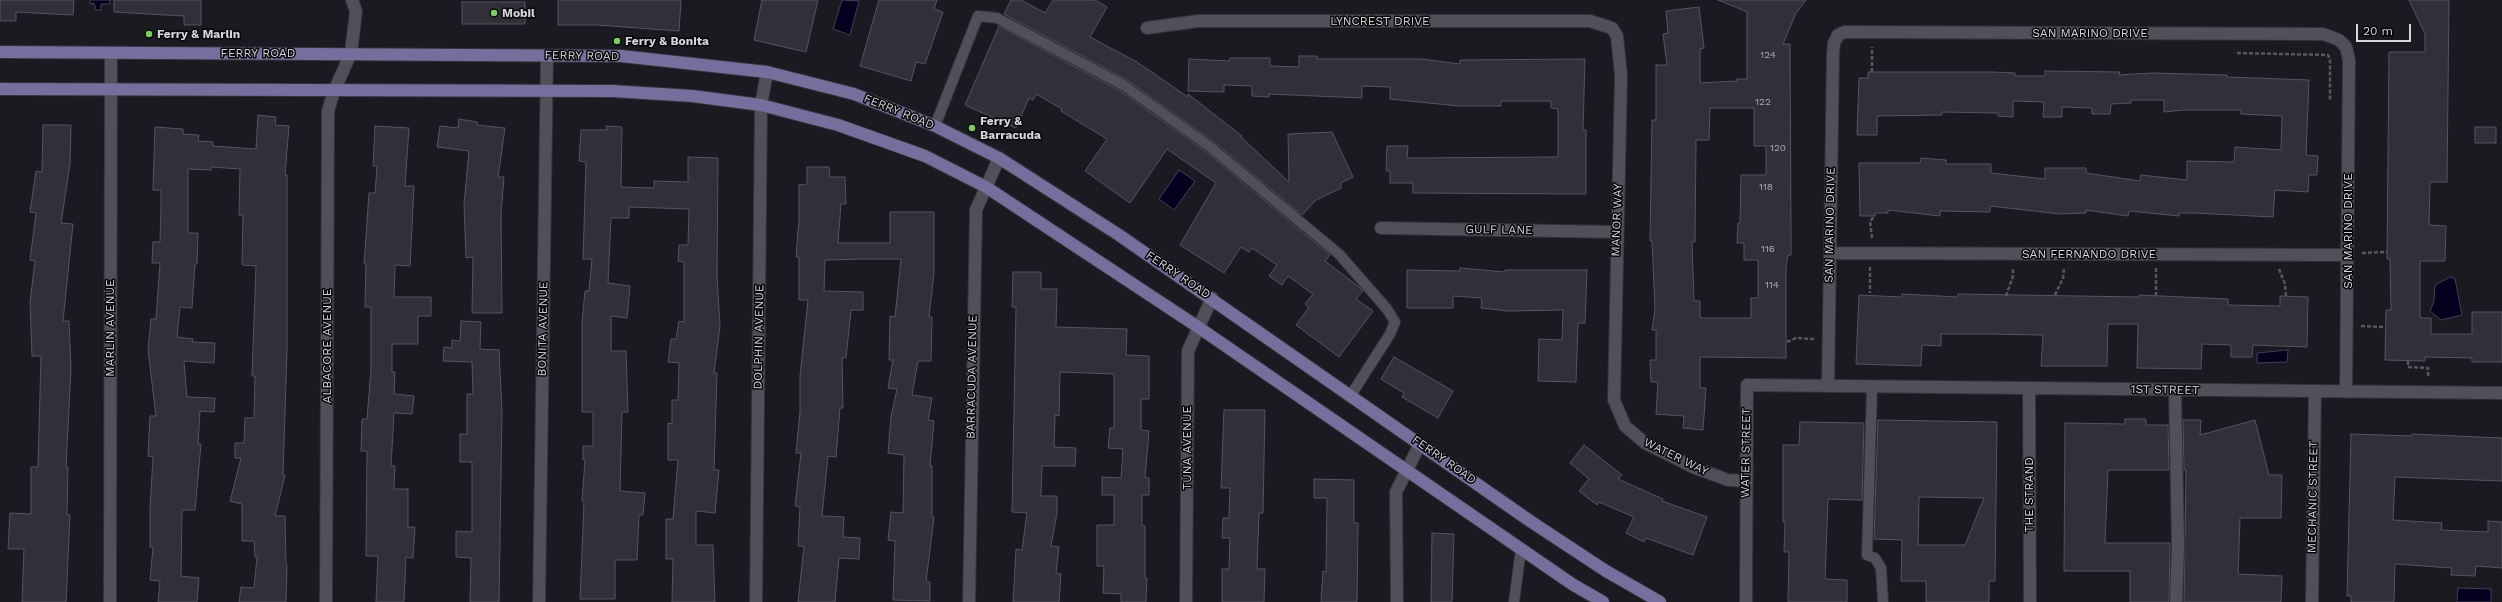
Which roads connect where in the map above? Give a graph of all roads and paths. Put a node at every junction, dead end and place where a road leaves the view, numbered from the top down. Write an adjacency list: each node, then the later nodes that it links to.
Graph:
1 (352, 0): 7 (street, ALBACORE AVENUE)
2 (1147, 28): 3 (street, LYNCREST DRIVE)
3 (1612, 28): 23 (street, MANOR WAY)
4 (1874, 32): 11 (path); 25 (street, SAN MARINO DRIVE); 31 (street, SAN MARINO DRIVE)
5 (0, 52): 6 (main road, FERRY ROAD)
6 (111, 53): 7 (main road, FERRY ROAD); 13 (street, MARLIN AVENUE)
7 (351, 53): 9 (main road, FERRY ROAD); 14 (street, ALBACORE AVENUE)
8 (2237, 53): 16 (path)
9 (547, 56): 10 (main road, FERRY ROAD); 15 (street, BONITA AVENUE)
10 (767, 72): 17 (street, DOLPHIN AVENUE); 18 (main road, FERRY ROAD)
11 (1872, 72)
12 (0, 89): 13 (main road)
13 (111, 90): 14 (main road); 58 (street, MARLIN AVENUE)
14 (334, 91): 15 (main road); 59 (street, ALBACORE AVENUE)
15 (546, 92): 17 (main road); 60 (street, BONITA AVENUE)
16 (2330, 100)
17 (761, 105): 20 (main road); 61 (street, DOLPHIN AVENUE)
18 (935, 126): 19 (main road, FERRY ROAD); 52 (lane)
19 (999, 158): 20 (street, BARRACUDA AVENUE); 37 (main road, FERRY ROAD)
20 (986, 187): 39 (main road); 62 (street, BARRACUDA AVENUE)
21 (1875, 216): 26 (path)
22 (1381, 228): 23 (street, GULF LANE)
23 (1617, 232): 53 (street, MANOR WAY)
24 (2387, 252): 31 (path)
25 (1830, 253): 26 (street, SAN FERNANDO DRIVE); 41 (street, SAN MARINO DRIVE)
26 (1871, 253): 27 (street, SAN FERNANDO DRIVE); 32 (path)
27 (2015, 254): 28 (street, SAN FERNANDO DRIVE); 35 (path)
28 (2065, 254): 29 (street, SAN FERNANDO DRIVE); 33 (path)
29 (2156, 254): 30 (street, SAN FERNANDO DRIVE); 34 (path)
30 (2280, 254): 31 (street, SAN FERNANDO DRIVE); 36 (path)
31 (2347, 254): 38 (street, SAN MARINO DRIVE)
32 (1870, 293)
33 (2055, 295)
34 (2156, 295)
35 (2006, 296)
36 (2286, 296)
37 (1212, 298): 39 (street, TUNA AVENUE); 52 (main road, FERRY ROAD)
38 (2347, 326): 40 (path); 49 (street, SAN MARINO DRIVE)
39 (1198, 327): 55 (main road); 63 (street, TUNA AVENUE)
40 (2386, 327)
41 (1829, 340): 42 (path); 44 (street, SAN MARINO DRIVE)
42 (1787, 342)
43 (2408, 360): 50 (path)
44 (1828, 386): 45 (street, 1ST STREET); 56 (street, WATER STREET)
45 (1872, 387): 46 (street, 1ST STREET); 69 (lane)
46 (2029, 388): 47 (street, 1ST STREET); 70 (street, THE STRAND)
47 (2175, 390): 48 (street, 1ST STREET); 71 (street)
48 (2315, 391): 49 (street, 1ST STREET); 72 (street, MECHANIC STREET)
49 (2346, 392): 50 (street, 1ST STREET)
50 (2427, 392): 51 (street, 1ST STREET)
51 (2502, 393)
52 (1351, 395): 54 (main road, FERRY ROAD)
53 (1618, 413): 56 (street, WATER WAY)
54 (1420, 444): 55 (street); 67 (main road, FERRY ROAD)
55 (1407, 471): 57 (main road); 64 (street)
56 (1746, 481): 68 (street, WATER STREET)
57 (1521, 549): 65 (lane); 66 (main road)
58 (110, 602)
59 (326, 602)
60 (539, 602)
61 (756, 602)
62 (969, 602)
63 (1186, 602)
64 (1397, 602)
65 (1514, 602)
66 (1603, 602)
67 (1660, 602)
68 (1746, 602)
69 (1883, 602)
70 (2030, 602)
71 (2176, 602)
72 (2312, 602)

